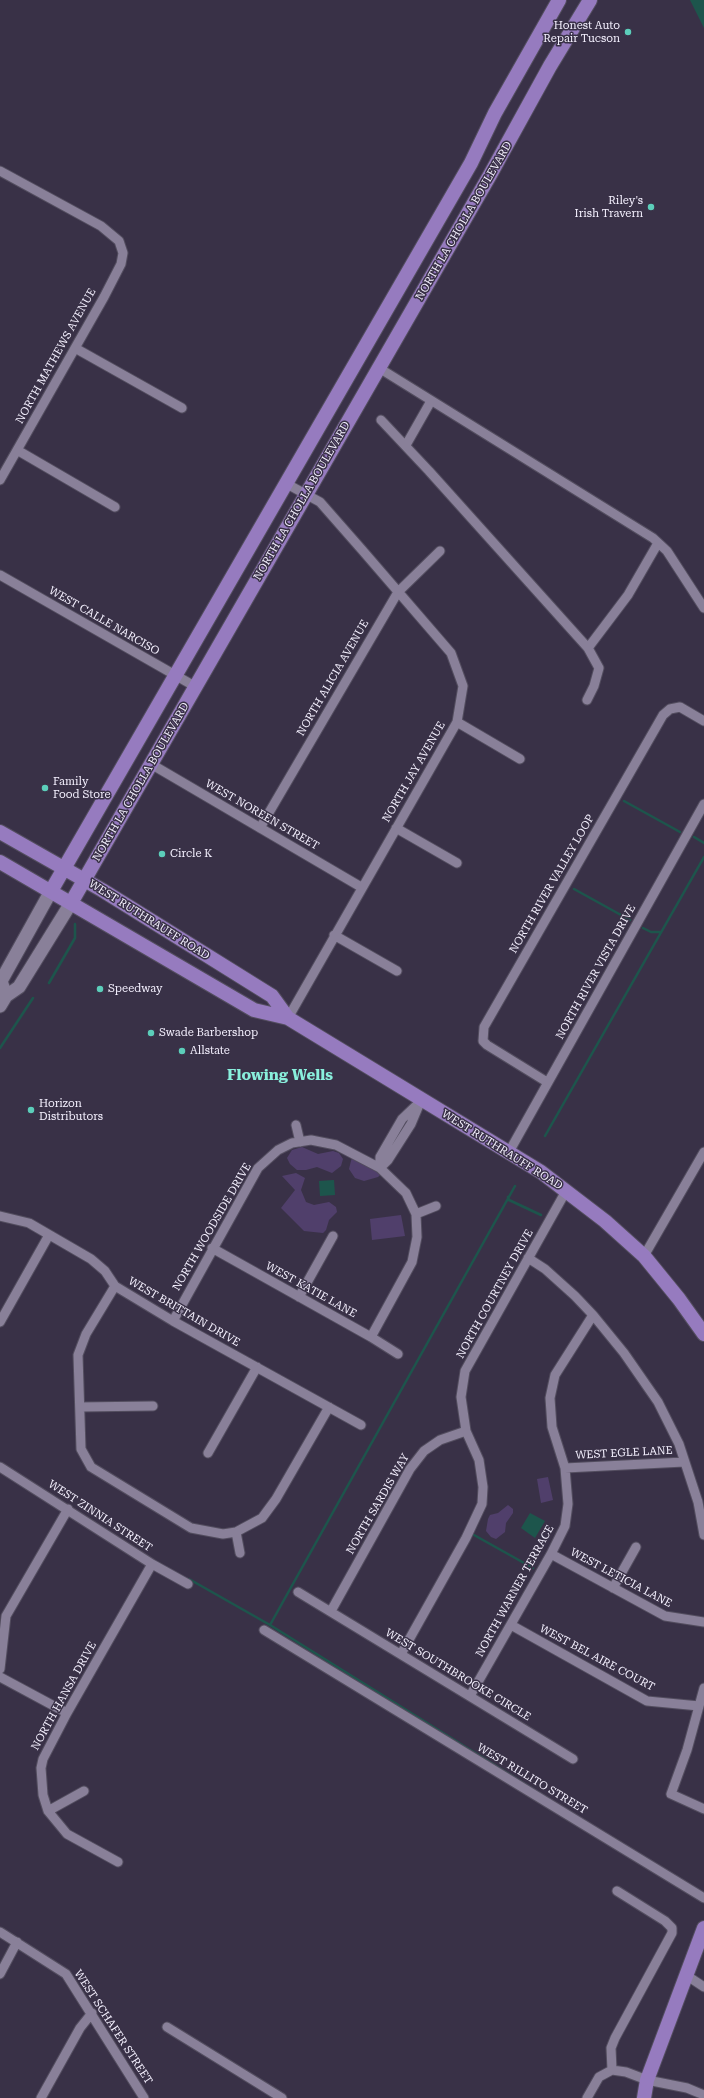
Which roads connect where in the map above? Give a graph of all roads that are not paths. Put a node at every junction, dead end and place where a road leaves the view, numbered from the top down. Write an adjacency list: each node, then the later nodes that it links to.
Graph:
1 (559, 0): 12 (main road, NORTH LA CHOLLA BOULEVARD)
2 (590, 0): 5 (main road, NORTH LA CHOLLA BOULEVARD)
3 (0, 171): 4 (street, NORTH MATHEWS AVENUE)
4 (75, 348): 7 (street); 10 (street, NORTH MATHEWS AVENUE)
5 (378, 368): 6 (street); 13 (main road, NORTH LA CHOLLA BOULEVARD)
6 (431, 401): 9 (street); 15 (street)
7 (182, 408)
8 (381, 420): 9 (street)
9 (406, 446): 20 (street)
10 (17, 450): 11 (street, NORTH MATHEWS AVENUE); 14 (street)
11 (0, 480)
12 (288, 484): 13 (street, NORTH JAY AVENUE); 21 (main road, NORTH LA CHOLLA BOULEVARD)
13 (306, 494): 18 (street, NORTH JAY AVENUE); 22 (main road, NORTH LA CHOLLA BOULEVARD)
14 (115, 507)
15 (658, 542): 19 (street); 20 (street)
16 (440, 551): 18 (street, NORTH ALICIA AVENUE)
17 (0, 575): 21 (street, WEST CALLE NARCISO)
18 (398, 592): 25 (street, NORTH JAY AVENUE); 29 (street, NORTH ALICIA AVENUE)
19 (704, 608)
20 (588, 648): 23 (street)
21 (176, 675): 22 (street, WEST CALLE NARCISO); 34 (main road, NORTH LA CHOLLA BOULEVARD)
22 (196, 687): 27 (main road, NORTH LA CHOLLA BOULEVARD)
23 (588, 700)
24 (704, 721): 43 (street, NORTH RIVER VALLEY LOOP)
25 (457, 722): 26 (street); 30 (street, NORTH JAY AVENUE)
26 (520, 759)
27 (151, 764): 29 (street, WEST NOREEN STREET); 35 (main road, NORTH LA CHOLLA BOULEVARD)
28 (704, 804): 43 (street, NORTH RIVER VISTA DRIVE)
29 (260, 828): 36 (street, WEST NOREEN STREET)
30 (396, 828): 33 (street); 36 (street, NORTH JAY AVENUE)
31 (0, 832): 34 (main road, WEST RUTHRAUFF ROAD)
32 (0, 862): 37 (main road, WEST RUTHRAUFF ROAD)
33 (457, 863)
34 (64, 868): 35 (main road, WEST RUTHRAUFF ROAD); 37 (main road, NORTH LA CHOLLA BOULEVARD)
35 (84, 880): 38 (main road, NORTH LA CHOLLA BOULEVARD); 42 (main road, WEST RUTHRAUFF ROAD)
36 (361, 887): 39 (street, NORTH JAY AVENUE)
37 (51, 891): 38 (main road, WEST RUTHRAUFF ROAD); 41 (street, NORTH LA CHOLLA BOULEVARD)
38 (71, 903): 41 (street, NORTH LA CHOLLA BOULEVARD); 42 (main road, WEST RUTHRAUFF ROAD)
39 (334, 935): 40 (street); 42 (street, NORTH JAY AVENUE)
40 (397, 971)
41 (3, 1001)
42 (288, 1018): 44 (main road, WEST RUTHRAUFF ROAD)
43 (547, 1082): 47 (street, NORTH RIVER VISTA DRIVE)
44 (422, 1100): 47 (main road, WEST RUTHRAUFF ROAD); 49 (street)
45 (296, 1125): 46 (street)
46 (300, 1142): 49 (street, NORTH WOODSIDE DRIVE); 56 (street, NORTH WOODSIDE DRIVE)
47 (509, 1152): 50 (main road, WEST RUTHRAUFF ROAD)
48 (704, 1152): 57 (street)
49 (380, 1168): 52 (street, NORTH WOODSIDE DRIVE)
50 (566, 1191): 57 (main road, WEST RUTHRAUFF ROAD); 58 (street, NORTH COURTNEY DRIVE)
51 (436, 1206): 52 (street)
52 (416, 1214): 65 (street)
53 (0, 1216): 54 (street, WEST BRITTAIN DRIVE)
54 (49, 1235): 59 (street, WEST BRITTAIN DRIVE); 63 (street)
55 (333, 1236): 60 (street)
56 (212, 1248): 60 (street, WEST KATIE LANE); 62 (street, NORTH WOODSIDE DRIVE)
57 (644, 1256): 64 (main road, WEST RUTHRAUFF ROAD)
58 (528, 1258): 61 (street); 72 (street, NORTH COURTNEY DRIVE)
59 (115, 1286): 62 (street, WEST BRITTAIN DRIVE); 69 (street)
60 (299, 1297): 65 (street, WEST KATIE LANE)
61 (593, 1315): 74 (street); 76 (street, NORTH WARNER TERRACE)
62 (173, 1321): 67 (street, WEST BRITTAIN DRIVE)
63 (0, 1322)
64 (704, 1334)
65 (371, 1337): 66 (street, WEST KATIE LANE)
66 (398, 1354)
67 (257, 1367): 70 (street, WEST BRITTAIN DRIVE); 73 (street)
68 (153, 1406): 69 (street)
69 (80, 1407): 78 (street)
70 (329, 1407): 71 (street, WEST BRITTAIN DRIVE); 78 (street)
71 (361, 1426)
72 (466, 1431): 87 (street, NORTH SARDIS WAY); 91 (street, NORTH COURTNEY DRIVE)
73 (208, 1453)
74 (684, 1462): 76 (street, WEST EGLE LANE); 79 (street)
75 (0, 1467): 77 (street, WEST ZINNIA STREET)
76 (565, 1468): 82 (street, NORTH WARNER TERRACE)
77 (68, 1509): 83 (street, WEST ZINNIA STREET); 92 (street)
78 (236, 1532): 81 (street)
79 (704, 1535)
80 (636, 1547): 85 (street)
81 (240, 1553)
82 (551, 1554): 85 (street, WEST LETICIA LANE); 89 (street, NORTH WARNER TERRACE)
83 (152, 1564): 84 (street, WEST ZINNIA STREET); 97 (street, NORTH HANSA DRIVE)
84 (188, 1584)
85 (613, 1588): 88 (street, WEST LETICIA LANE)
86 (298, 1592): 87 (street, WEST SOUTHBROOKE CIRCLE)
87 (331, 1611): 91 (street, WEST SOUTHBROOKE CIRCLE)
88 (704, 1622)
89 (511, 1625): 95 (street, NORTH WARNER TERRACE); 96 (street, WEST BEL AIRE COURT)
90 (264, 1630): 104 (street, WEST RILLITO STREET)
91 (401, 1654): 95 (street, WEST SOUTHBROOKE CIRCLE)
92 (0, 1669)
93 (0, 1677): 97 (street)
94 (704, 1688): 96 (street)
95 (470, 1696): 98 (street, WEST SOUTHBROOKE CIRCLE)
96 (699, 1706): 100 (street)
97 (67, 1713): 101 (street, NORTH HANSA DRIVE)
98 (573, 1759)
99 (84, 1791): 101 (street)
100 (704, 1809)
101 (48, 1811): 102 (street, NORTH HANSA DRIVE)
102 (118, 1862)
103 (617, 1891): 113 (street)
104 (704, 1898)
105 (704, 1928): 109 (main road)
106 (0, 1932): 107 (street, WEST SCHAFER STREET)
107 (18, 1942): 108 (street); 111 (street, WEST SCHAFER STREET)
108 (0, 1974)
109 (686, 1975): 110 (street); 114 (main road)
110 (704, 1987)
111 (92, 2013): 116 (street); 117 (street, WEST SCHAFER STREET)
112 (167, 2026): 118 (street)
113 (612, 2070): 114 (street); 119 (street)
114 (647, 2080): 115 (street); 120 (main road)
115 (704, 2095)
116 (41, 2098)
117 (144, 2098)
118 (282, 2098)
119 (587, 2098)
120 (644, 2098)

